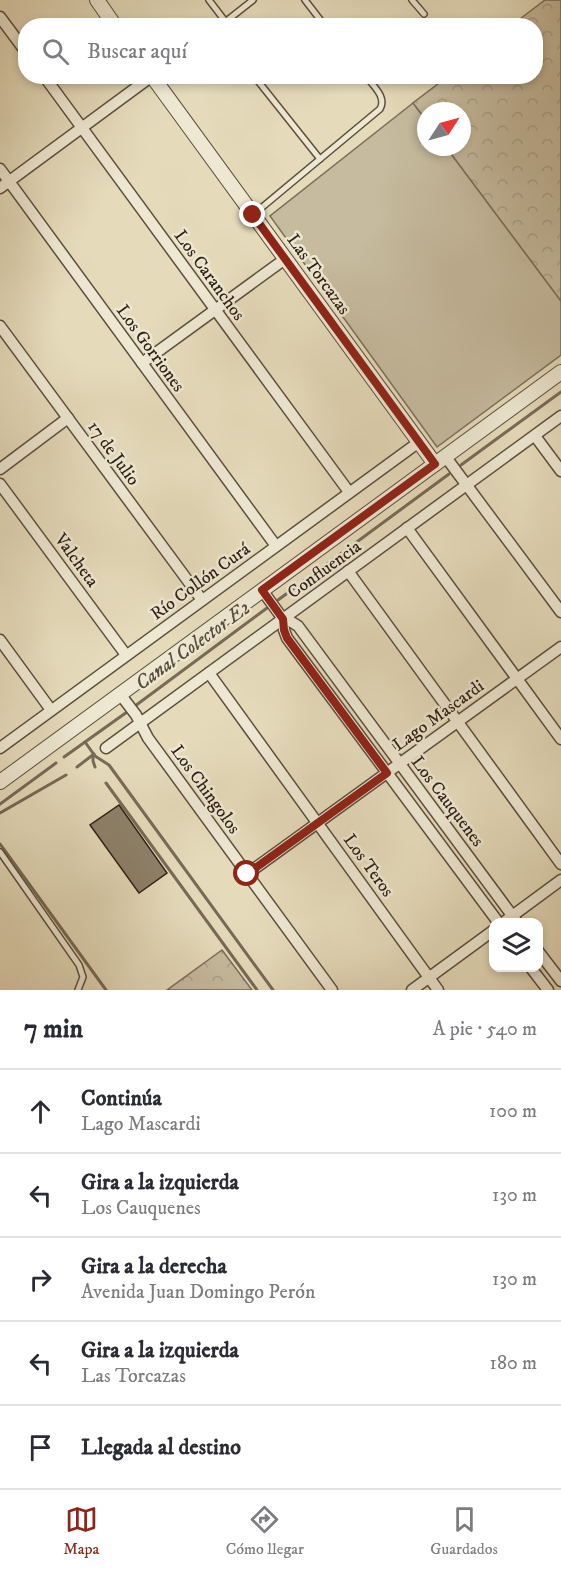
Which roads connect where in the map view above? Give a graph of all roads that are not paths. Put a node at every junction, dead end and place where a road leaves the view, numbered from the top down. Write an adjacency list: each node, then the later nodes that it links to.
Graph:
1 (97, 0): 8 (street)
2 (209, 0): 9 (lane)
3 (253, 0): 10 (lane)
4 (305, 0): 11 (lane)
5 (412, 0): 6 (lane)
6 (424, 14)
7 (0, 17): 12 (street)
8 (109, 18)
9 (219, 18)
10 (229, 18)
11 (319, 18)
12 (18, 41)
13 (50, 84): 18 (street, Los Caranchos)
14 (141, 84): 18 (street)
15 (158, 84): 22 (street, Las Torcazas)
16 (260, 84): 19 (lane)
17 (372, 84): 19 (lane)
18 (82, 128): 21 (street); 24 (street, Los Caranchos)
19 (320, 159): 22 (lane)
20 (0, 169): 21 (street, Los Gorriones)
21 (4, 185): 26 (street, Los Gorriones)
22 (253, 215): 23 (street, Las Torcazas)
23 (285, 259): 24 (street); 31 (street, Las Torcazas)
24 (215, 310): 26 (street); 37 (street, Los Caranchos)
25 (0, 326): 29 (street, 17 de Julio)
26 (142, 363): 39 (street, Los Gorriones)
27 (561, 372): 32 (street)
28 (561, 416): 30 (street, Confluencia)
29 (68, 418): 33 (street); 42 (street, 17 de Julio)
30 (535, 436): 34 (street); 36 (street, Confluencia)
31 (418, 441): 32 (street, Las Torcazas); 37 (street, Río Collón Curá)
32 (440, 460): 36 (street, Las Torcazas); 41 (street)
33 (0, 469)
34 (561, 471)
35 (0, 484): 47 (street, Valcheta)
36 (467, 485): 38 (street, Confluencia); 43 (street, Las Torcazas)
37 (349, 492): 39 (street, Río Collón Curá)
38 (408, 528): 40 (street, Confluencia); 49 (street)
39 (276, 546): 42 (street, Río Collón Curá)
40 (348, 571): 44 (street, Confluencia); 52 (street)
41 (262, 590): 44 (street, Los Cauquenes); 50 (street)
42 (202, 600): 47 (street, Río Collón Curá)
43 (561, 612)
44 (283, 619): 48 (street, Confluencia); 57 (street, Los Cauquenes); 58 (street, Los Cauquenes)
45 (0, 640): 51 (street)
46 (561, 647): 49 (street, Lago Mascardi)
47 (126, 655): 51 (street, Río Collón Curá)
48 (209, 673): 53 (street, Confluencia); 60 (street, Los Teros)
49 (517, 679): 52 (street, Lago Mascardi); 54 (street)
50 (120, 694): 53 (street, Los Chingolos); 59 (street)
51 (51, 710): 55 (street, Río Collón Curá)
52 (458, 722): 57 (street, Lago Mascardi); 62 (street)
53 (140, 723): 56 (street, Confluencia); 63 (street, Los Chingolos)
54 (561, 739)
55 (0, 748)
56 (106, 748)
57 (400, 764): 58 (street, Lago Mascardi); 66 (street, Los Cauquenes)
58 (387, 773): 60 (street, Lago Mascardi); 65 (street, Los Cauquenes)
59 (0, 782)
60 (318, 823): 63 (street, Lago Mascardi); 71 (street, Los Teros)
61 (0, 852): 73 (lane)
62 (561, 864)
63 (247, 874): 74 (street, Los Chingolos)
64 (561, 880): 67 (street)
65 (495, 918)
66 (510, 918)
67 (514, 918)
68 (489, 934): 71 (street)
69 (543, 958): 72 (street)
70 (534, 972): 77 (street)
71 (429, 977): 75 (street); 76 (street, Los Teros)
72 (561, 981)
73 (78, 990)
74 (332, 990)
75 (412, 990)
76 (438, 990)
77 (548, 990)

